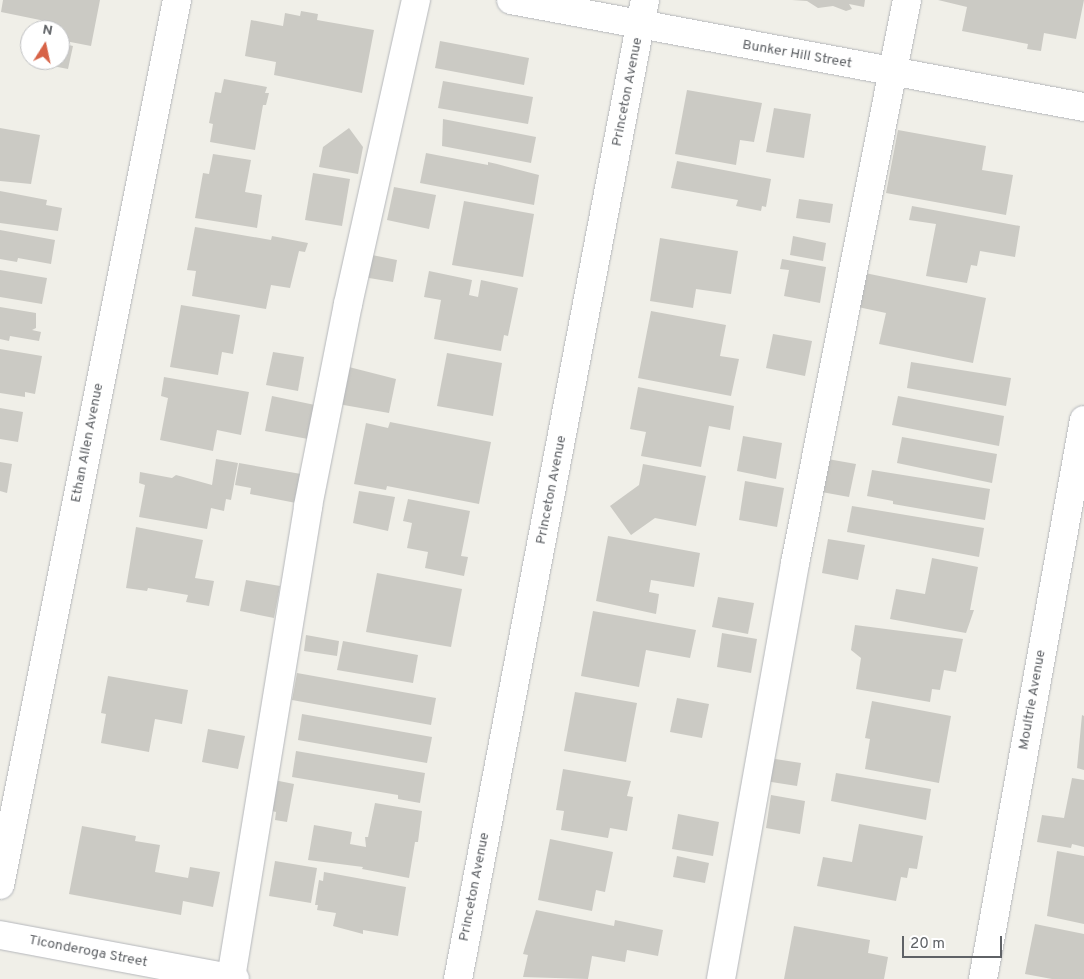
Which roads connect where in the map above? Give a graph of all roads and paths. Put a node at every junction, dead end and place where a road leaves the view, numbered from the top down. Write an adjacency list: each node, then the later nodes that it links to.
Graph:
1 (177, 0): 9 (street, Ethan Allen Avenue)
2 (416, 0): 12 (street)
3 (511, 0): 5 (street, Bunker Hill Street)
4 (907, 0): 6 (street)
5 (643, 13): 6 (street, Bunker Hill Street); 13 (street, Princeton Avenue)
6 (894, 72): 7 (street, Bunker Hill Street); 14 (street)
7 (1084, 107)
8 (1084, 420): 15 (street, Moultrie Avenue)
9 (0, 885)
10 (0, 935): 11 (street, Ticonderoga Street)
11 (173, 973): 12 (street, Ticonderoga Street)
12 (233, 979)
13 (458, 979)
14 (721, 979)
15 (982, 979)

